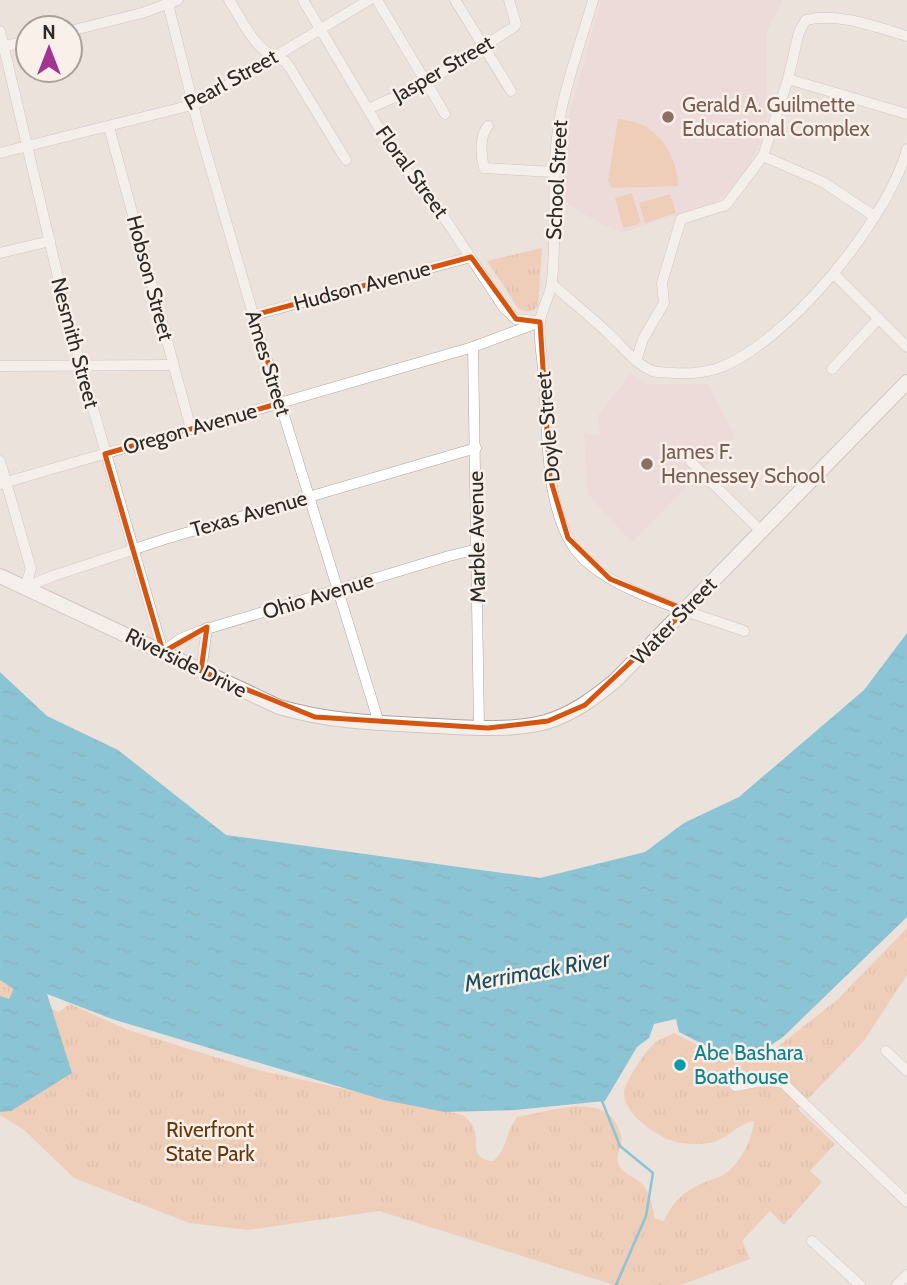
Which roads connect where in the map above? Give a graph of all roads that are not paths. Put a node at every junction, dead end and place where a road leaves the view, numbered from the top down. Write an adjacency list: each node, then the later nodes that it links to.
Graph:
1 (229, 0): 15 (street)
2 (303, 0): 10 (street, Floral Street)
3 (369, 0): 10 (street, Pearl Street)
4 (377, 0): 17 (street)
5 (455, 0): 14 (street)
6 (509, 0): 14 (street, Jasper Street)
7 (593, 0): 30 (street, School Street)
8 (171, 1): 9 (street); 19 (street, Ames Street)
9 (84, 28)
10 (320, 29): 15 (street, Pearl Street); 20 (street, Floral Street)
11 (0, 31): 13 (street, Nesmith Street)
12 (907, 36): 16 (street)
13 (2, 47): 25 (street, Nesmith Street)
14 (484, 47): 17 (street, Jasper Street); 18 (street)
15 (272, 58): 19 (street, Pearl Street); 29 (street)
16 (788, 79): 22 (street); 28 (street)
17 (426, 83): 20 (street, Jasper Street); 21 (street)
18 (511, 91)
19 (193, 105): 23 (street, Pearl Street); 37 (street, Ames Street)
20 (368, 109): 34 (street, Floral Street)
21 (445, 114)
22 (907, 114)
23 (108, 127): 25 (street, Pearl Street); 43 (street, Hobson Street)
24 (488, 127): 30 (street)
25 (27, 147): 27 (street, Pearl Street); 32 (street, Nesmith Street)
26 (907, 149): 31 (street)
27 (0, 153)
28 (763, 156): 31 (street); 42 (street)
29 (346, 160)
30 (555, 172): 36 (street, School Street)
31 (874, 216): 35 (street)
32 (50, 241): 33 (street); 45 (street, Nesmith Street)
33 (0, 253)
34 (471, 257): 37 (street, Hudson Avenue); 39 (street, Floral Street)
35 (835, 275): 38 (street); 42 (street)
36 (552, 284): 39 (street, School Street); 42 (street)
37 (254, 315): 48 (street, Ames Street)
38 (879, 318): 41 (street); 46 (street)
39 (540, 321): 40 (street, Oregon Avenue); 62 (street, Doyle Street)
40 (473, 346): 48 (street, Oregon Avenue); 50 (street, Marble Avenue)
41 (907, 347)
42 (636, 360)
43 (173, 365): 45 (street); 49 (street, Hobson Street)
44 (0, 366): 45 (street)
45 (80, 366): 51 (street, Nesmith Street)
46 (832, 369)
47 (907, 382): 56 (main road, Water Street)
48 (280, 403): 49 (street, Oregon Avenue); 55 (street, Ames Street)
49 (191, 429): 51 (street, Oregon Avenue)
50 (475, 448): 55 (street, Texas Avenue); 58 (street, Marble Avenue)
51 (105, 454): 54 (street, Oregon Avenue); 57 (street, Nesmith Street)
52 (0, 461): 54 (street)
53 (691, 462): 56 (street)
54 (3, 483): 60 (street)
55 (309, 497): 57 (street, Texas Avenue); 61 (street, Ames Street)
56 (762, 531): 62 (main road, Water Street)
57 (133, 549): 60 (street, Texas Avenue); 65 (street, Nesmith Street)
58 (478, 549): 61 (street, Ohio Avenue); 68 (street, Marble Avenue)
59 (0, 576): 60 (main road, Riverside Drive)
60 (25, 587): 65 (main road, Riverside Drive)
61 (337, 590): 63 (street, Ohio Avenue); 67 (street, Ames Street)
62 (686, 610): 64 (street, Doyle Street); 68 (main road, Water Street)
63 (207, 628): 65 (street, Ohio Avenue); 66 (street)
64 (744, 631)
65 (163, 652): 66 (main road, Riverside Drive)
66 (201, 671): 67 (main road, Riverside Drive)
67 (379, 723): 68 (main road, Water Street)
68 (479, 728)
69 (886, 1051): 70 (street)
70 (907, 1071)
71 (735, 1086): 72 (street)
72 (907, 1202)
73 (811, 1241): 75 (street)
74 (907, 1275): 76 (street)
75 (860, 1285)
76 (897, 1285)

